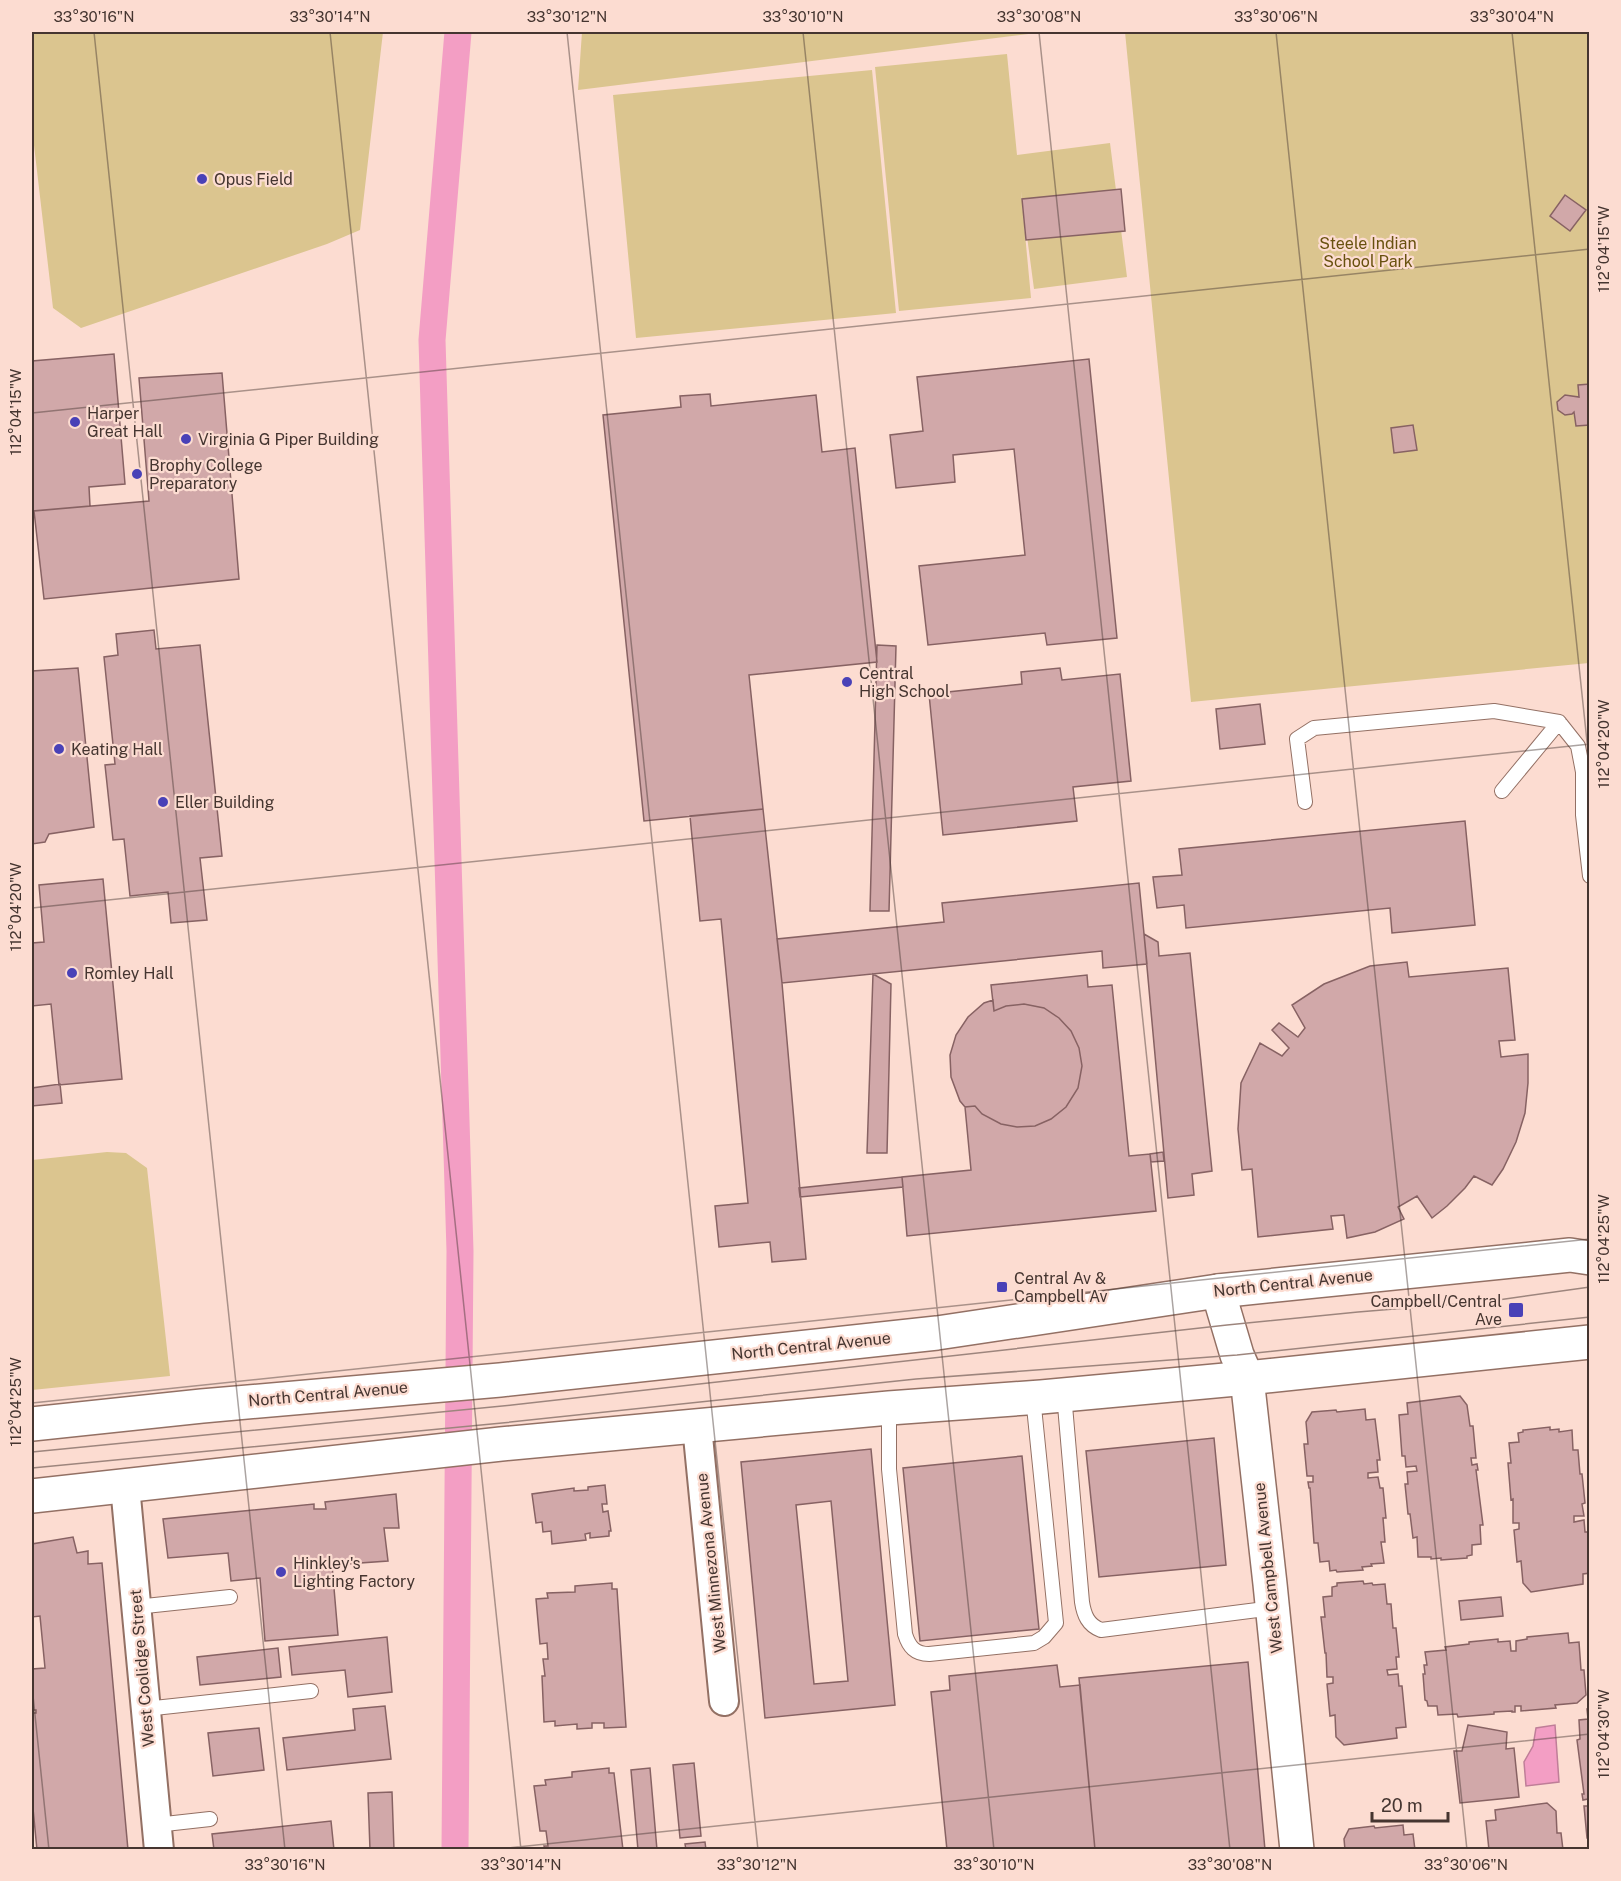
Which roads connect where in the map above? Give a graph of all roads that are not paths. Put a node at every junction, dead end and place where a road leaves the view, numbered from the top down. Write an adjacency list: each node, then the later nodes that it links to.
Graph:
1 (1559, 722): 2 (lane); 3 (lane); 4 (lane)
2 (1502, 791)
3 (1305, 802)
4 (1590, 876)
5 (1590, 1258): 6 (main road, North Central Avenue)
6 (1218, 1291): 8 (main road, West Campbell Avenue); 11 (main road, North Central Avenue)
7 (1590, 1342): 8 (main road)
8 (1247, 1378): 9 (main road); 17 (main road, West Campbell Avenue)
9 (1049, 1396): 10 (main road); 10 (lane); 17 (lane)
10 (889, 1408): 12 (main road)
11 (32, 1424)
12 (697, 1426): 13 (main road); 19 (street, West Minnezona Avenue)
13 (125, 1486): 14 (main road); 16 (street, West Coolidge Street)
14 (32, 1496)
15 (230, 1597): 16 (lane)
16 (136, 1607): 20 (street, West Coolidge Street)
17 (1273, 1608): 23 (main road, West Campbell Avenue)
18 (311, 1691): 20 (lane)
19 (724, 1701)
20 (145, 1709): 22 (street, West Coolidge Street)
21 (210, 1819): 22 (lane)
22 (157, 1837)
23 (1297, 1850)

